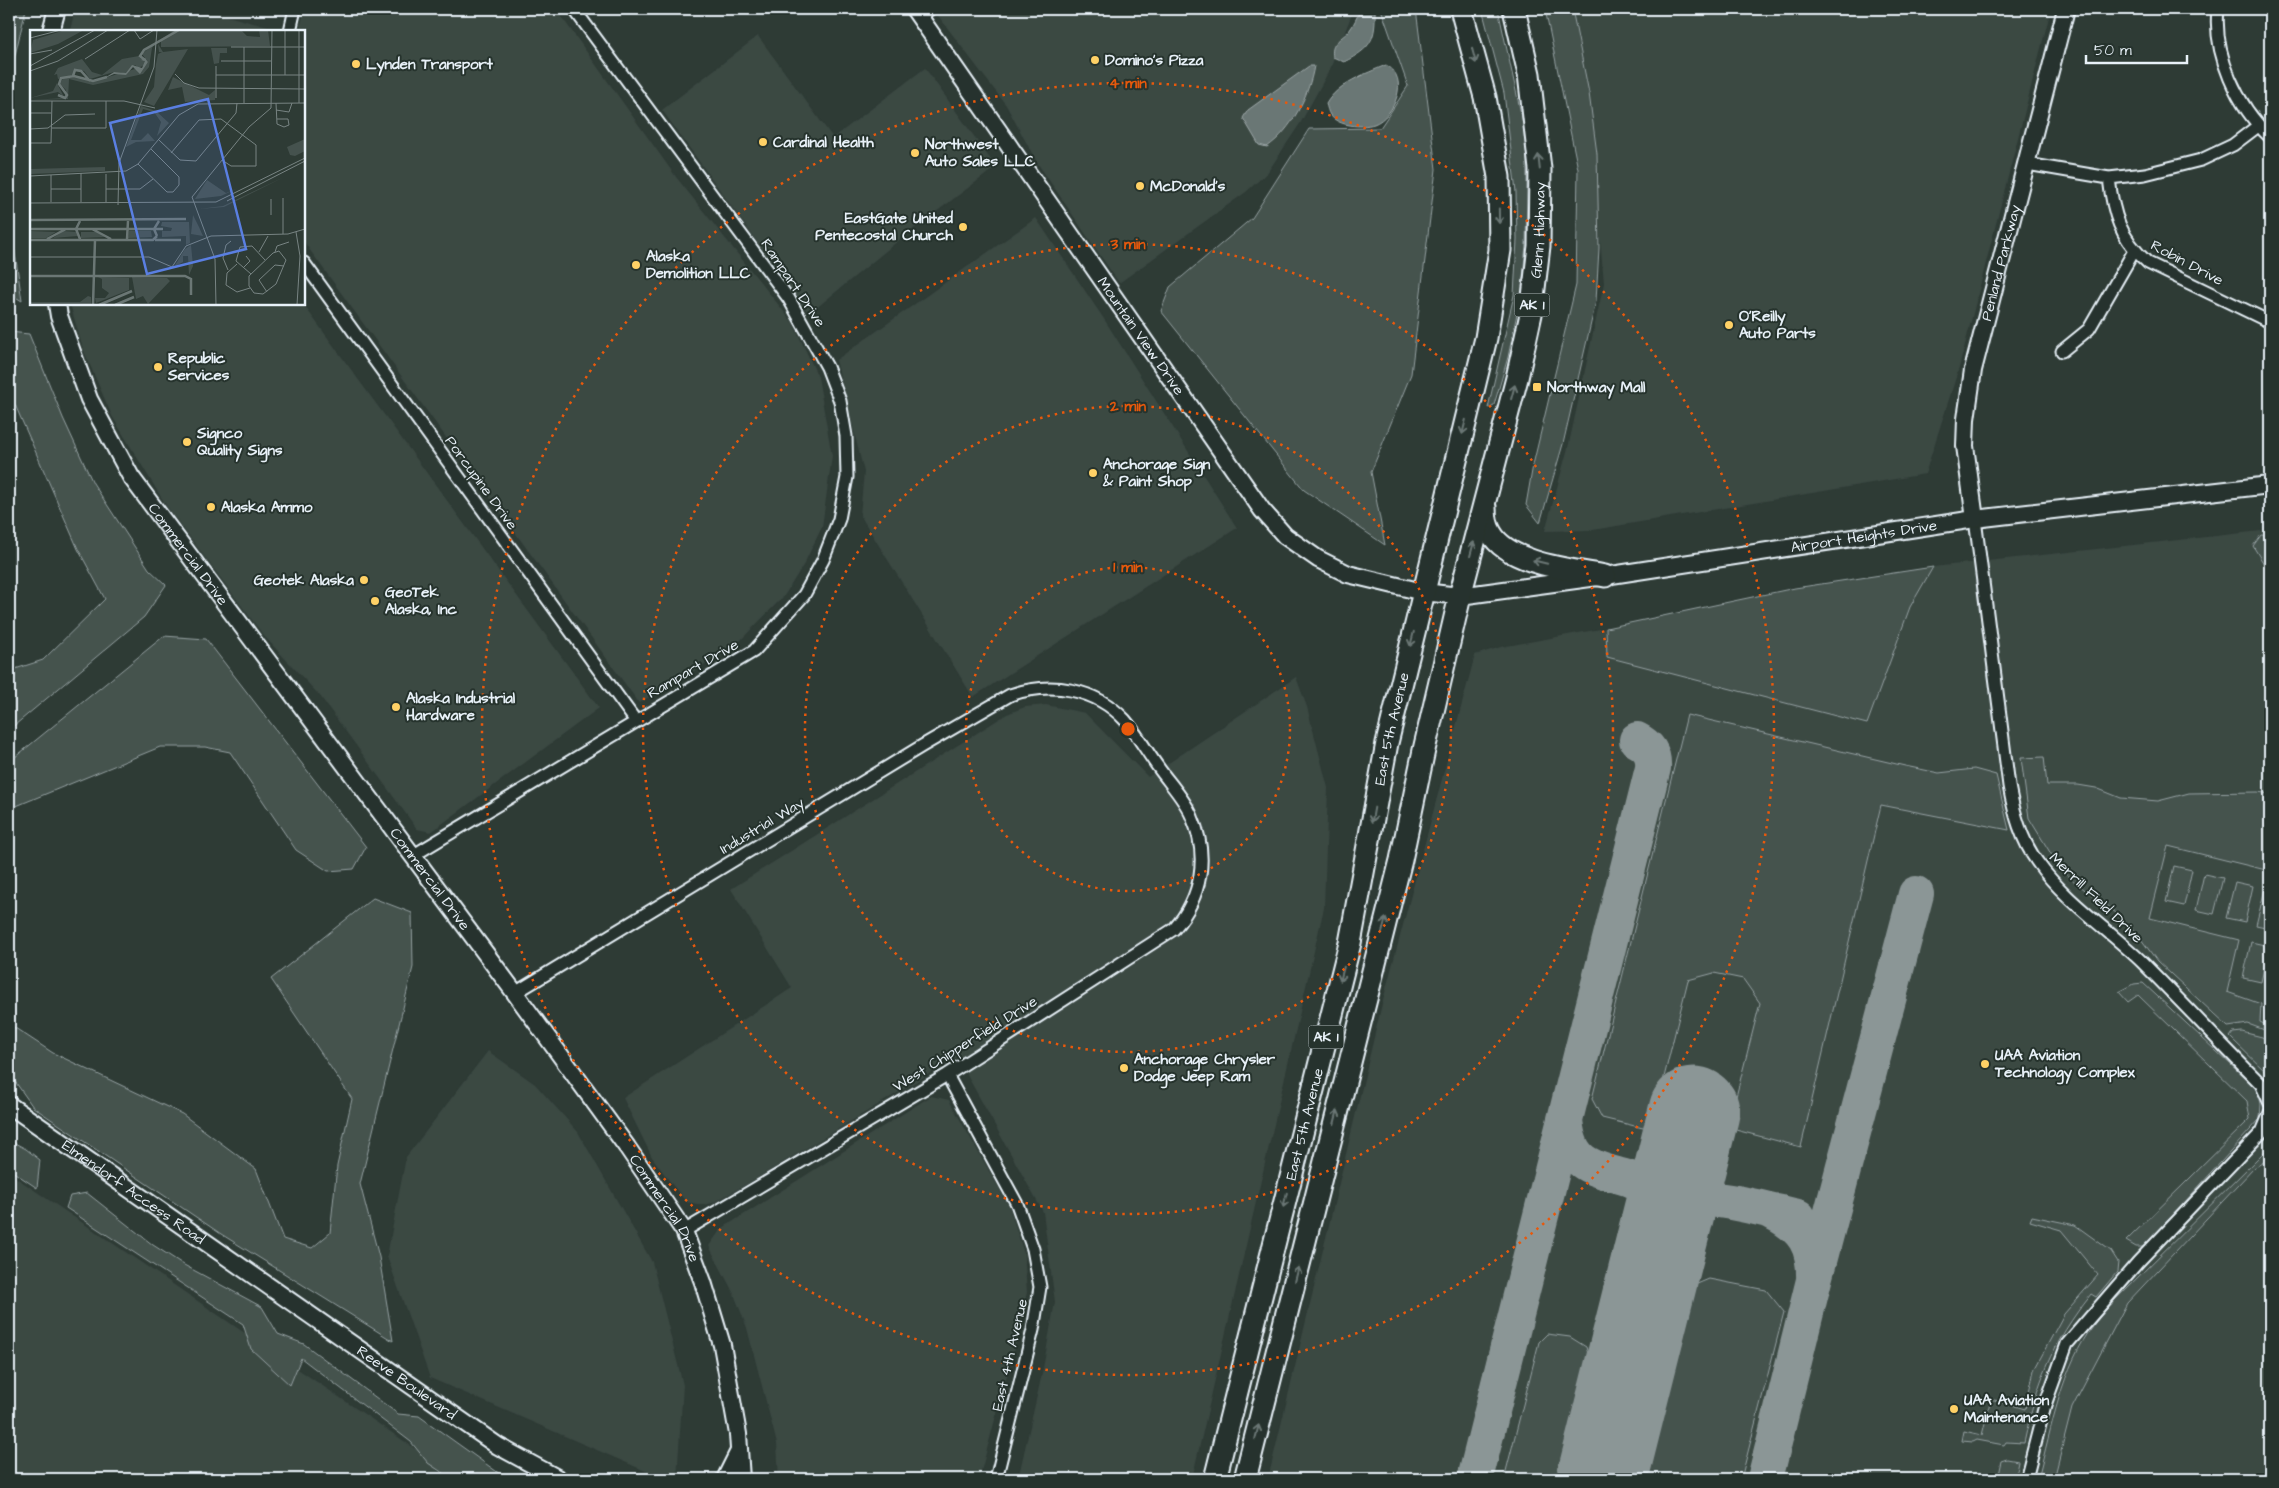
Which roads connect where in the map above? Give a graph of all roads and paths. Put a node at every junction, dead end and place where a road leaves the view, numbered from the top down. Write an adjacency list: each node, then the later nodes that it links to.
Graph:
1 (57, 9): 9 (street)
2 (295, 9): 10 (street)
3 (574, 9): 26 (street, Rampart Drive)
4 (1461, 9): 24 (highway, AK 1, one-way to 24)
5 (1514, 9): 21 (highway, Glenn Highway / AK 1, one-way to 5)
6 (2066, 9): 13 (street, Penland Parkway)
7 (2218, 9): 11 (street)
8 (921, 11): 24 (street, Mountain View Drive)
9 (52, 30)
10 (290, 30)
11 (2258, 126): 12 (street); 14 (street)
12 (2270, 137)
13 (2027, 164): 14 (street); 22 (street, Penland Parkway)
14 (2108, 178): 15 (street, Robin Drive)
15 (2134, 251): 18 (street, Robin Drive); 19 (street)
16 (305, 264): 26 (street, Porcupine Drive)
17 (57, 305): 28 (street, Commercial Drive)
18 (2270, 322)
19 (2062, 351)
20 (2270, 485): 22 (street, Airport Heights Drive)
21 (1485, 499): 23 (highway, one-way to 21); 25 (highway, Glenn Highway / AK 1, one-way to 21)
22 (1975, 519): 23 (street, Airport Heights Drive); 31 (street, Merrill Field Drive)
23 (1605, 576): 25 (street, Airport Heights Drive)
24 (1423, 592): 25 (street, Mountain View Drive); 41 (highway, East 5th Avenue / AK 1, one-way to 41)
25 (1460, 596): 42 (highway, East 5th Avenue / AK 1, one-way to 25)
26 (636, 720): 28 (street, Rampart Drive)
27 (1199, 837): 29 (street, Industrial Way); 30 (street, West Chipperfield Drive)
28 (414, 855): 29 (street, Commercial Drive)
29 (516, 993): 34 (street, Commercial Drive)
30 (947, 1075): 34 (street, West Chipperfield Drive); 40 (street, East 4th Avenue)
31 (2270, 1103)
32 (9, 1105): 35 (street, Elmendorf Access Road)
33 (2270, 1113): 43 (street)
34 (684, 1231): 36 (street, Commercial Drive)
35 (258, 1280): 37 (street, Reeve Boulevard)
36 (739, 1451): 38 (street); 39 (street, Commercial Drive)
37 (559, 1479)
38 (725, 1479)
39 (742, 1479)
40 (996, 1479)
41 (1215, 1479)
42 (1245, 1479)
43 (2026, 1479)

